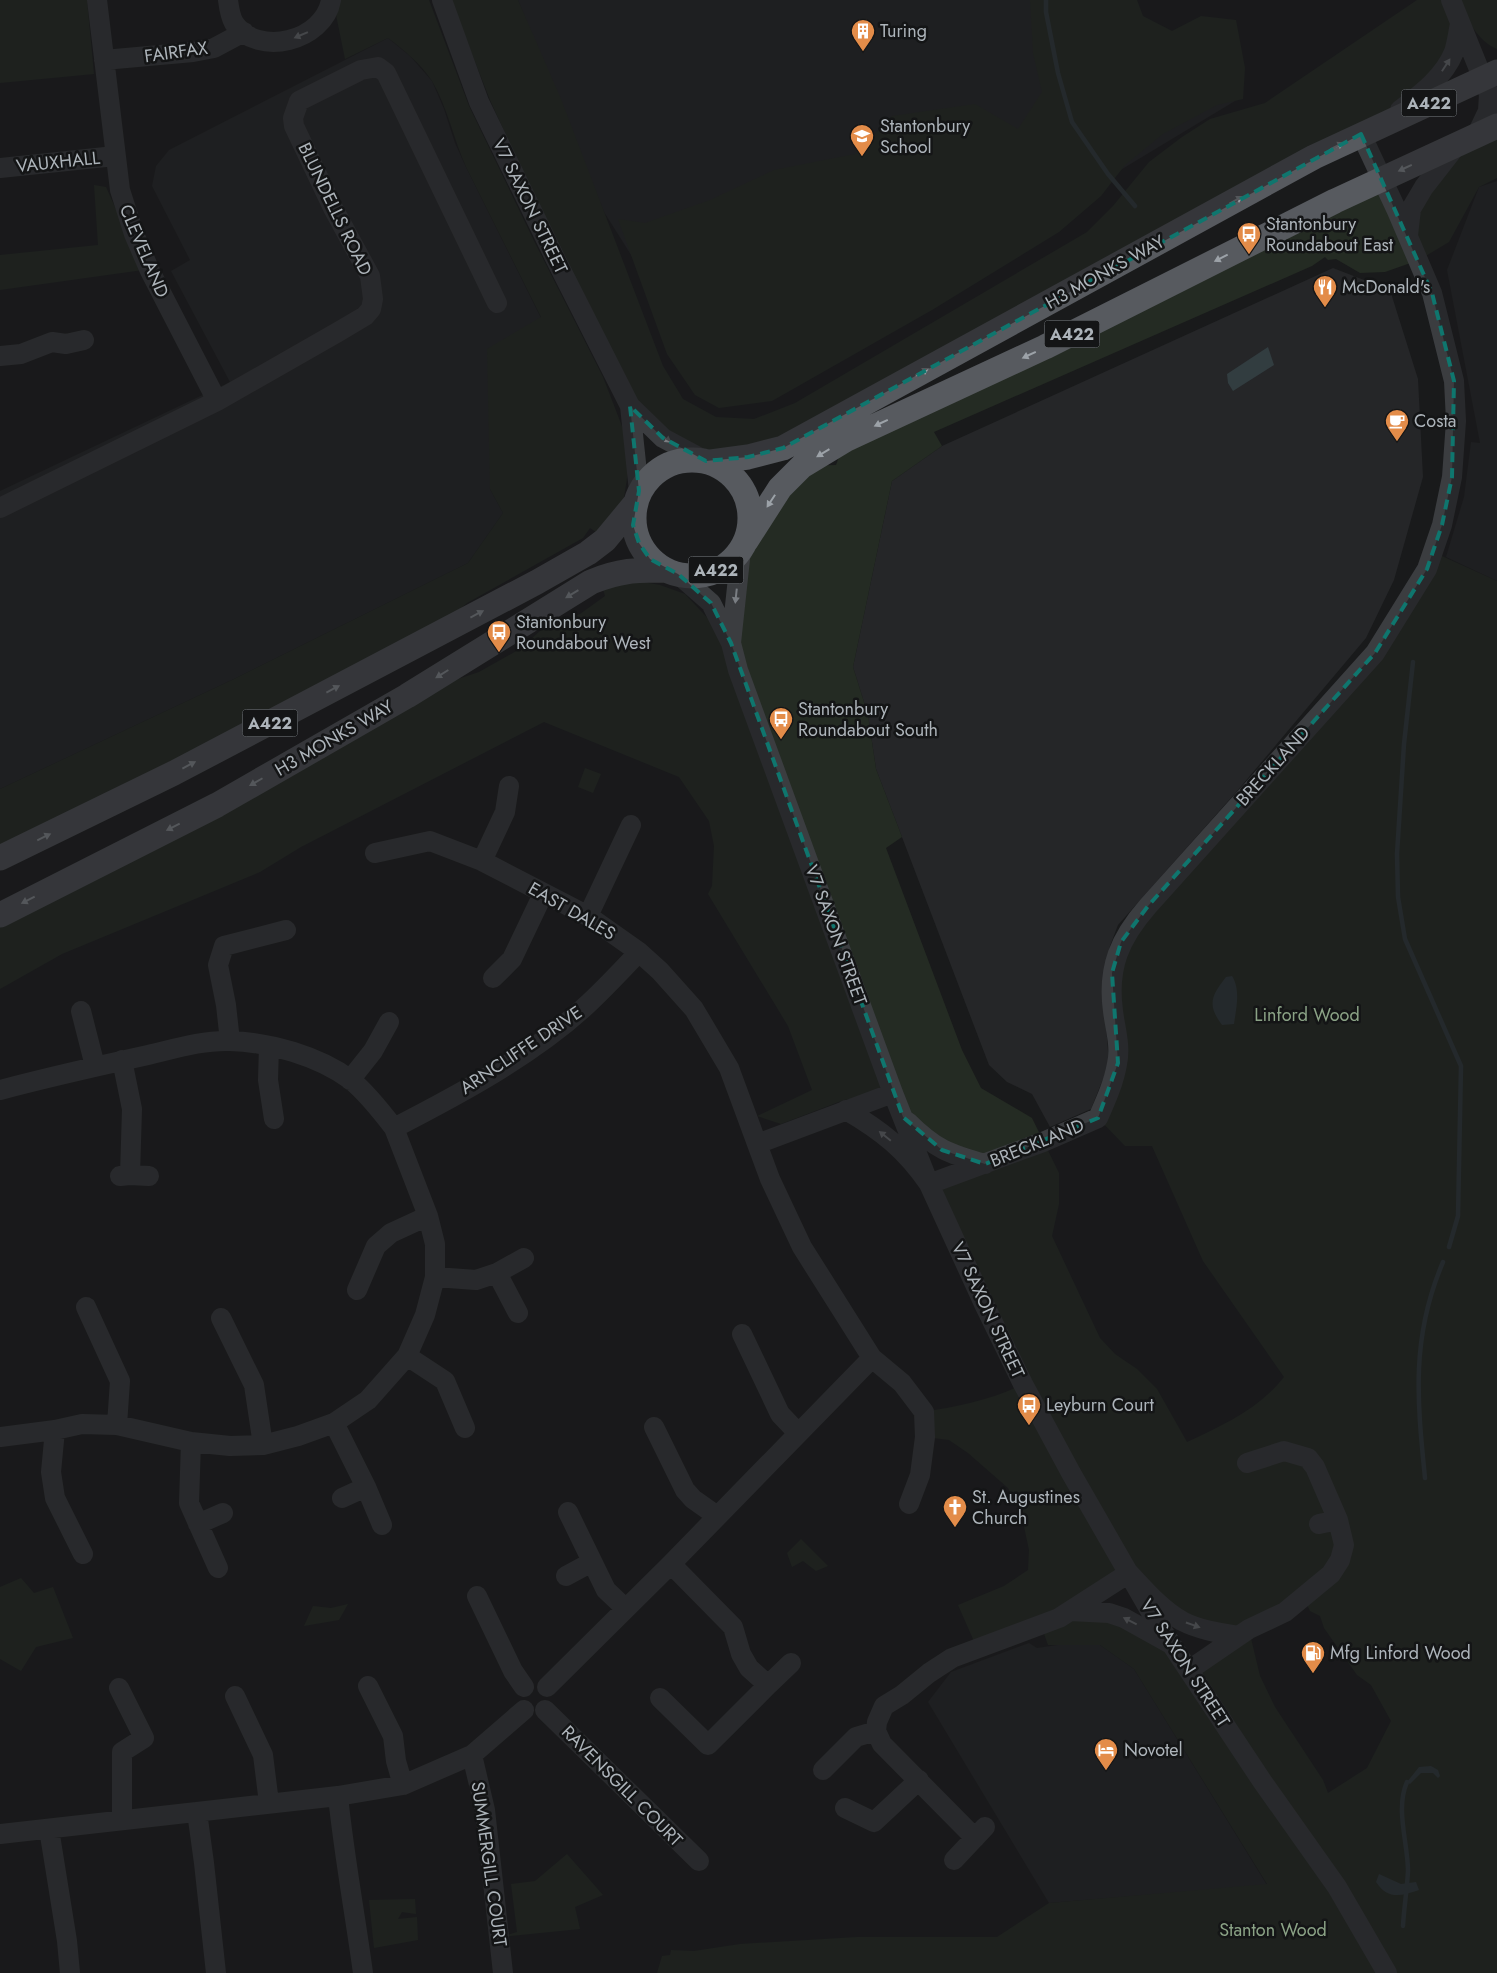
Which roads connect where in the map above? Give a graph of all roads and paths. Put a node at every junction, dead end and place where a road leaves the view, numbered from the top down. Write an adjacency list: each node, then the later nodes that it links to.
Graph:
1 (97, 0): 8 (street, CLEVELAND)
2 (228, 0): 7 (street)
3 (331, 0): 7 (street, one-way to 7)
4 (442, 0): 21 (street, V7 SAXON STREET)
5 (1451, 0): 6 (street)
6 (1460, 24): 9 (street); 10 (street, one-way to 6)
7 (244, 32): 8 (street, FAIRFAX)
8 (104, 60): 13 (street, CLEVELAND)
9 (1492, 85): 10 (main road, H3 MONKS WAY / A422); 12 (street, BRECKLAND)
10 (1385, 123): 11 (main road, H3 MONKS WAY / A422)
11 (1361, 134): 15 (street, BRECKLAND); 22 (main road, H3 MONKS WAY / A422, one-way to 11)
12 (1477, 135): 15 (main road, H3 MONKS WAY / A422, one-way to 15); 16 (street, BRECKLAND)
13 (115, 156): 14 (street, VAUXHALL); 20 (street, CLEVELAND)
14 (0, 168)
15 (1382, 179): 16 (street, BRECKLAND); 22 (main road, H3 MONKS WAY / A422, one-way to 22)
16 (1408, 236): 54 (street, BRECKLAND)
17 (497, 303): 20 (street, BLUNDELLS ROAD)
18 (84, 340): 19 (street)
19 (0, 356)
20 (216, 401): 25 (street, BLUNDELLS ROAD)
21 (630, 406): 23 (street, V7 SAXON STREET, one-way to 23); 24 (street, V7 SAXON STREET)
22 (839, 430): 23 (main road, H3 MONKS WAY / A422); 26 (main road, H3 MONKS WAY / A422, one-way to 26)
23 (708, 462): 24 (main road, A422); 26 (main road, A422)
24 (637, 498): 27 (main road, A422); 32 (main road, A422, one-way to 24)
25 (0, 508)
26 (743, 545): 27 (main road, A422); 28 (street, V7 SAXON STREET, one-way to 28)
27 (672, 572): 28 (street, V7 SAXON STREET); 35 (main road, H3 MONKS WAY / A422, one-way to 35)
28 (732, 650): 48 (street, V7 SAXON STREET)
29 (510, 786): 33 (street)
30 (631, 825): 36 (street)
31 (375, 853): 33 (street, EAST DALES)
32 (0, 858)
33 (482, 861): 34 (street, EAST DALES)
34 (543, 894): 36 (street, EAST DALES); 39 (street)
35 (0, 915)
36 (588, 916): 38 (street, EAST DALES)
37 (286, 930): 42 (street)
38 (640, 952): 52 (street, ARNCLIFFE DRIVE); 53 (street, EAST DALES)
39 (492, 978)
40 (80, 1011): 45 (street)
41 (389, 1022): 46 (street)
42 (230, 1041): 43 (street); 44 (street)
43 (269, 1046): 46 (street); 51 (street)
44 (122, 1060): 45 (street); 55 (street)
45 (95, 1066): 47 (street)
46 (350, 1080): 52 (street)
47 (0, 1090)
48 (893, 1093): 49 (street); 50 (street, V7 SAXON STREET)
49 (846, 1110): 53 (street); 56 (street, one-way to 49)
50 (903, 1117): 54 (street); 56 (street, V7 SAXON STREET)
51 (274, 1119)
52 (394, 1128): 57 (street)
53 (757, 1144): 67 (street, EAST DALES)
54 (985, 1164): 56 (street, BRECKLAND)
55 (133, 1176)
56 (929, 1184): 90 (street, V7 SAXON STREET)
57 (428, 1216): 60 (street); 61 (street)
58 (524, 1258): 59 (street)
59 (497, 1274): 60 (street); 63 (street)
60 (435, 1277): 66 (street)
61 (357, 1290)
62 (86, 1307): 69 (street)
63 (518, 1313)
64 (221, 1318): 76 (street)
65 (742, 1334): 73 (street)
66 (407, 1356): 68 (street); 71 (street)
67 (872, 1358): 73 (street); 80 (street, EAST DALES)
68 (334, 1423): 76 (street); 78 (street)
69 (117, 1425): 72 (street); 75 (street)
70 (654, 1427): 83 (street)
71 (465, 1428)
72 (55, 1430): 74 (street); 86 (street)
73 (798, 1433): 83 (street)
74 (0, 1437)
75 (191, 1442): 76 (street); 84 (street)
76 (263, 1444)
77 (1247, 1463): 95 (street)
78 (366, 1487): 79 (street); 85 (street)
79 (342, 1498)
80 (909, 1504)
81 (568, 1512): 87 (street)
82 (223, 1513): 84 (street)
83 (717, 1516): 88 (street)
84 (198, 1524): 89 (street)
85 (382, 1525)
86 (83, 1554)
87 (592, 1562): 91 (street); 93 (street)
88 (671, 1564): 93 (street); 99 (street)
89 (218, 1568)
90 (1129, 1573): 94 (street); 95 (street, one-way to 95); 96 (street, V7 SAXON STREET)
91 (566, 1576)
92 (477, 1596): 101 (street)
93 (625, 1608): 102 (street)
94 (1070, 1611): 96 (street, one-way to 94); 108 (street)
95 (1239, 1636): 98 (street)
96 (1173, 1645): 98 (street, V7 SAXON STREET)
97 (791, 1664): 99 (street)
98 (1189, 1670): 126 (street, V7 SAXON STREET)
99 (768, 1685): 105 (street)
100 (368, 1686): 112 (street)
101 (524, 1687): 102 (street); 106 (street)
102 (546, 1687): 107 (street)
103 (119, 1688): 117 (street)
104 (235, 1696): 114 (street)
105 (660, 1698)
106 (524, 1710): 107 (street); 109 (street)
107 (545, 1710): 121 (street, RAVENSGILL COURT)
108 (876, 1731): 110 (street); 111 (street)
109 (472, 1755): 112 (street); 125 (street, SUMMERGILL COURT)
110 (824, 1770)
111 (919, 1780): 115 (street); 120 (street)
112 (403, 1786): 113 (street)
113 (338, 1796): 114 (street); 124 (street)
114 (269, 1803): 116 (street)
115 (845, 1808)
116 (197, 1812): 117 (street); 123 (street)
117 (122, 1819): 118 (street)
118 (49, 1829): 119 (street); 122 (street)
119 (0, 1834)
120 (954, 1860)
121 (699, 1861)
122 (70, 1973)
123 (216, 1973)
124 (363, 1973)
125 (503, 1973)
126 (1387, 1973)

